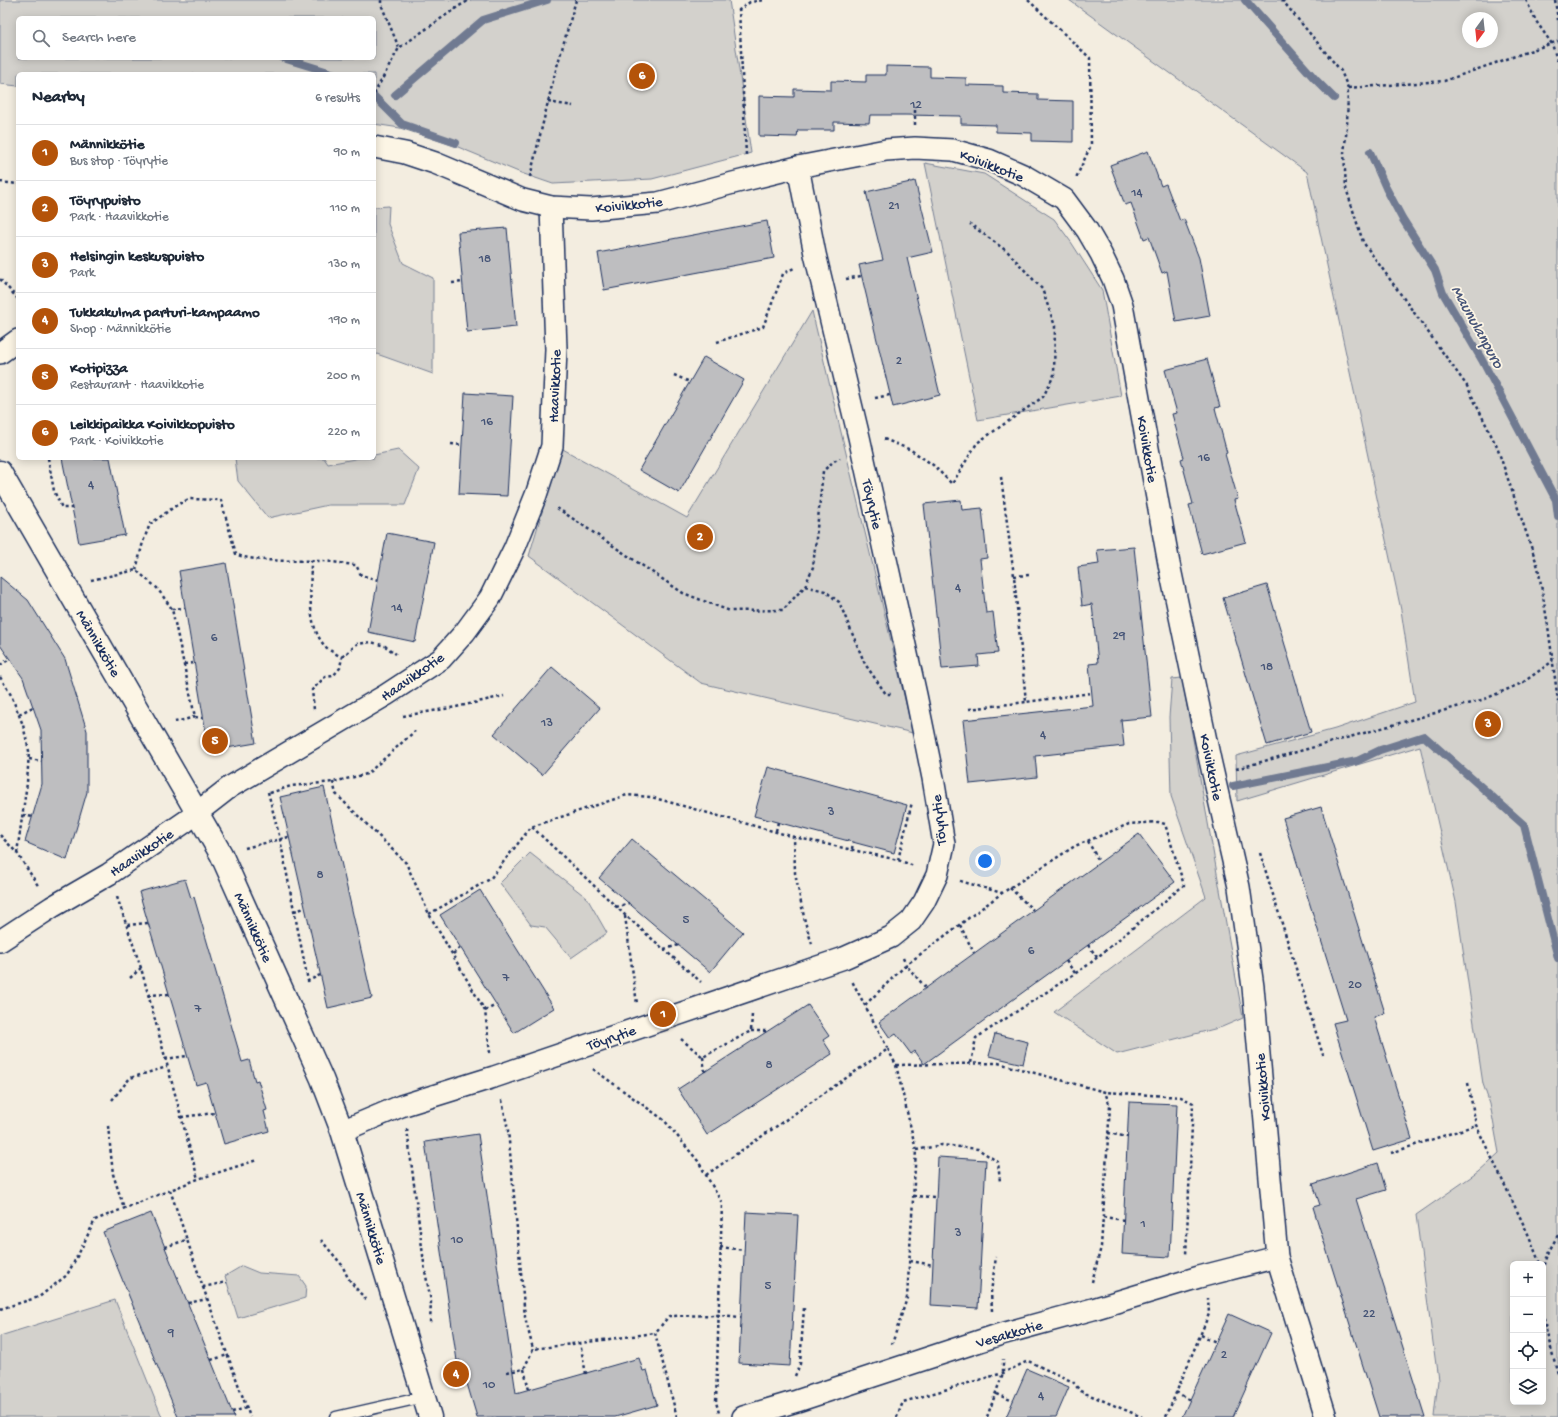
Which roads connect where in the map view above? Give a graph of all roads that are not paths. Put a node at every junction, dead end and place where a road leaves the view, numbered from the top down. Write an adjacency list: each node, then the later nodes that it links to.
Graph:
1 (376, 147): 3 (street, Koivikkotie)
2 (798, 167): 3 (street, Koivikkotie); 9 (street, Töyrytie); 10 (street, Koivikkotie)
3 (551, 207): 7 (street, Haavikkotie)
4 (16, 341): 5 (street)
5 (0, 353)
6 (0, 472): 7 (street, Männikkötie)
7 (198, 813): 8 (street, Haavikkotie); 9 (street, Männikkötie)
8 (0, 941)
9 (342, 1131): 11 (street, Männikkötie)
10 (1277, 1257): 14 (street, Vesakkotie); 15 (street, Koivikkotie)
11 (424, 1397): 12 (lane); 13 (street, Männikkötie)
12 (336, 1417)
13 (430, 1417)
14 (742, 1417)
15 (1326, 1417)

